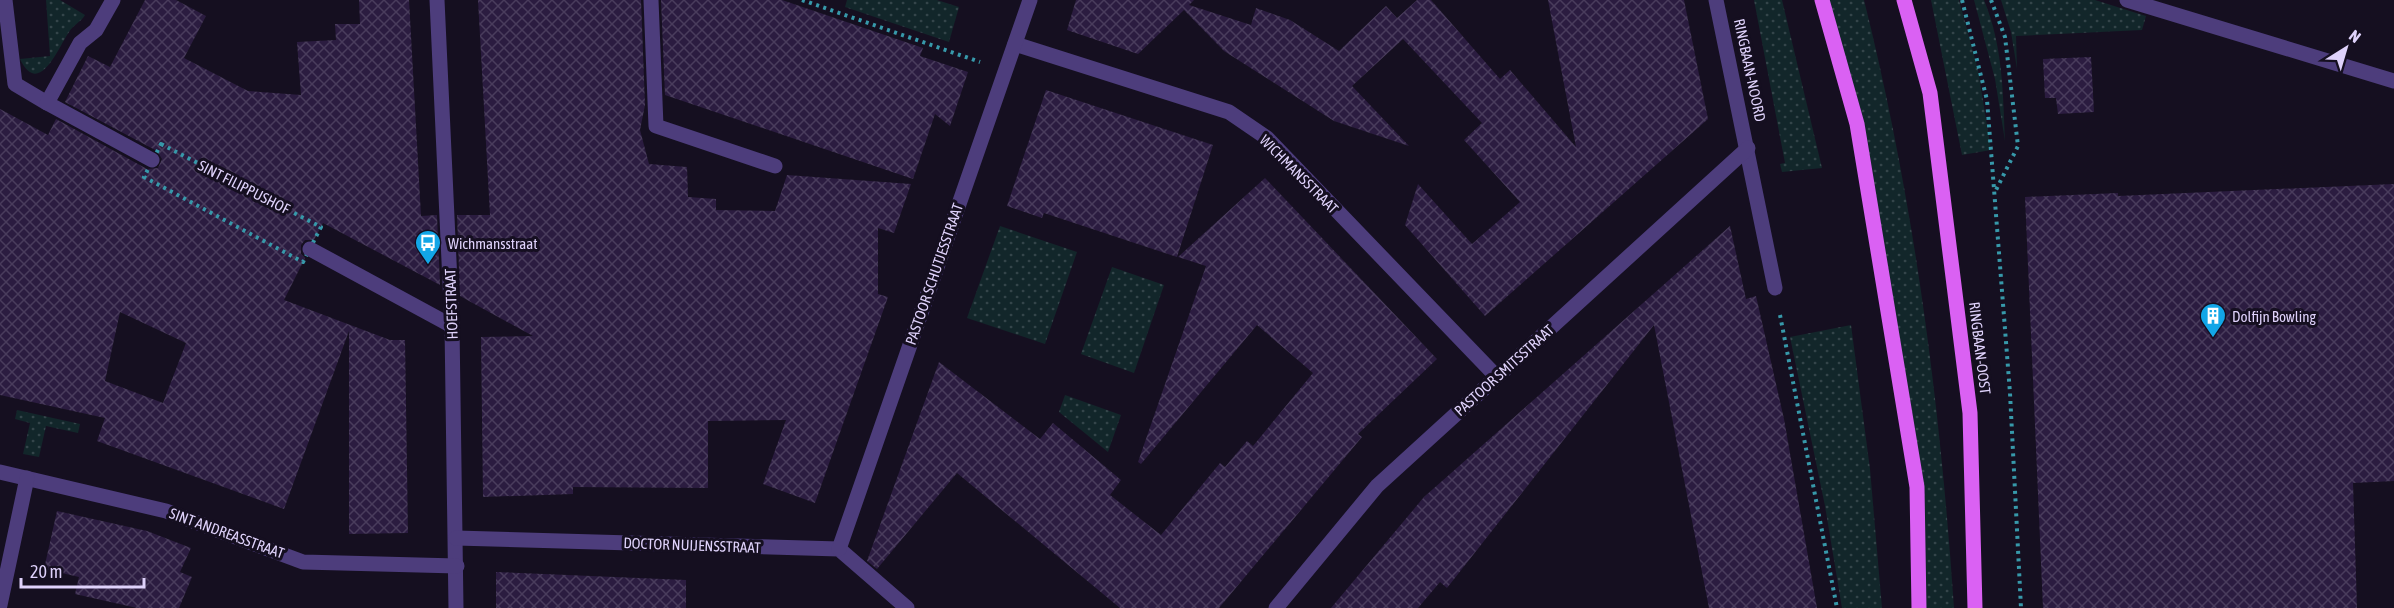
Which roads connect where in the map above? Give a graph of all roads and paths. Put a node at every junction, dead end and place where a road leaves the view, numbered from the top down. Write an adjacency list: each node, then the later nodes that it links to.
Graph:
1 (5, 0): 16 (street)
2 (113, 0): 16 (street)
3 (437, 0): 23 (street, HOEFSTRAAT)
4 (651, 0): 19 (street)
5 (802, 0): 14 (path)
6 (1030, 0): 13 (street, PASTOOR SCHUTJESSTRAAT)
7 (1716, 0): 17 (street, RINGBAAN-NOORD)
8 (1822, 0): 35 (main road)
9 (1904, 0): 36 (main road, RINGBAAN-OOST)
10 (1962, 0): 20 (path, RINGBAAN-OOST)
11 (1991, 0): 20 (path)
12 (2127, 0): 15 (street)
13 (1015, 44): 14 (street, PASTOOR SCHUTJESSTRAAT); 24 (street, WICHMANSSTRAAT)
14 (1005, 71): 28 (street, PASTOOR SCHUTJESSTRAAT)
15 (2394, 81)
16 (48, 103): 18 (street)
17 (1748, 148): 22 (street); 24 (street, PASTOOR SMITSSTRAAT)
18 (153, 160): 21 (path); 21 (path, SINT FILIPPUSHOF)
19 (775, 166)
20 (1994, 194): 37 (path, RINGBAAN-OOST)
21 (310, 249): 23 (street)
22 (1774, 288): 34 (path)
23 (452, 326): 27 (street, HOEFSTRAAT)
24 (1496, 376): 33 (street, PASTOOR SMITSSTRAAT)
25 (0, 472): 26 (street, SINT ANDREASSTRAAT)
26 (27, 478): 29 (street, SINT ANDREASSTRAAT); 30 (street)
27 (456, 538): 28 (street, DOCTOR NUIJENSSTRAAT); 29 (street, HOEFSTRAAT)
28 (839, 549): 32 (street)
29 (457, 566): 31 (street, HOEFSTRAAT)
30 (0, 605)
31 (456, 608)
32 (907, 608)
33 (1276, 608)
34 (1837, 608)
35 (1919, 608)
36 (1975, 608)
37 (2021, 608)

